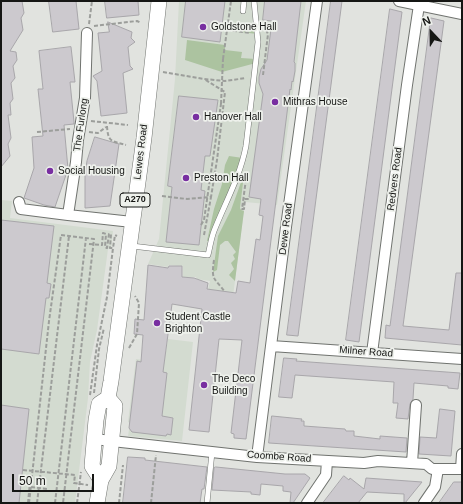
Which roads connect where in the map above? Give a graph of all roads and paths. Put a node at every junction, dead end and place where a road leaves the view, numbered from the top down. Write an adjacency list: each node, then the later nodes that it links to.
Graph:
1 (92, 1): 11 (path)
2 (159, 1): 15 (main road, Lewes Road / A270)
3 (231, 1): 12 (path)
4 (244, 1): 9 (lane)
5 (254, 1): 14 (lane)
6 (317, 1): 42 (street, Dewe Road)
7 (399, 1): 8 (street)
8 (419, 5): 10 (street); 43 (street, Redvers Road)
9 (243, 10)
10 (462, 14)
11 (141, 22)
12 (227, 30): 14 (path); 31 (path, bridge)
13 (88, 33): 30 (street, The Furlong)
14 (257, 34): 32 (lane)
15 (151, 71): 17 (path); 32 (main road, Lewes Road / A270)
16 (242, 78): 17 (path)
17 (204, 79): 27 (path)
18 (99, 121): 19 (path)
19 (107, 125): 20 (path); 23 (path); 24 (path)
20 (128, 125)
21 (73, 129): 22 (path)
22 (37, 132)
23 (89, 132)
24 (126, 145)
25 (246, 176): 28 (path)
26 (162, 196): 27 (path)
27 (211, 197): 35 (path)
28 (249, 199)
29 (19, 202): 30 (street)
30 (68, 215): 32 (street)
31 (201, 225)
32 (131, 235): 38 (path); 46 (main road, Lewes Road / A270)
33 (69, 236): 34 (path); 60 (path); 61 (path)
34 (86, 238): 37 (path); 62 (path)
35 (203, 241)
36 (89, 244): 37 (path)
37 (94, 244): 38 (path); 63 (path)
38 (113, 248): 45 (path)
39 (214, 256): 40 (path)
40 (225, 292)
41 (105, 324): 46 (path)
42 (271, 346): 43 (street, Milner Road); 53 (street, Dewe Road)
43 (372, 353): 44 (street, Milner Road)
44 (462, 359)
45 (90, 398)
46 (101, 399): 48 (main road, Lewes Road / A270); 49 (main road, Lewes Road / A270)
47 (416, 405): 55 (street)
48 (94, 439): 49 (street, Coombe Road); 64 (main road, Lewes Road / A270)
49 (112, 441): 50 (street, Coombe Road); 64 (main road, Lewes Road / A270)
50 (157, 446): 51 (street, Coombe Road); 75 (path)
51 (212, 452): 53 (street, Coombe Road); 76 (lane)
52 (462, 454): 58 (street)
53 (257, 457): 54 (street, Coombe Road)
54 (327, 461): 55 (street, Coombe Road); 77 (street)
55 (412, 463): 57 (street, Coombe Road)
56 (81, 469): 73 (path)
57 (438, 469): 58 (street, Coombe Road); 78 (street)
58 (461, 469)
59 (23, 470): 60 (path)
60 (33, 470): 61 (path); 66 (path); 69 (path)
61 (41, 472): 62 (path); 67 (path)
62 (58, 473): 63 (path); 71 (path)
63 (67, 475): 65 (path); 72 (path)
64 (101, 480): 74 (main road, Lewes Road / A270)
65 (75, 482)
66 (31, 487): 67 (path); 69 (path)
67 (39, 488): 68 (path); 70 (path)
68 (47, 489)
69 (28, 503)
70 (37, 503)
71 (55, 503)
72 (63, 503)
73 (78, 503)
74 (97, 503)
75 (151, 503)
76 (207, 503)
77 (307, 503)
78 (424, 503)

